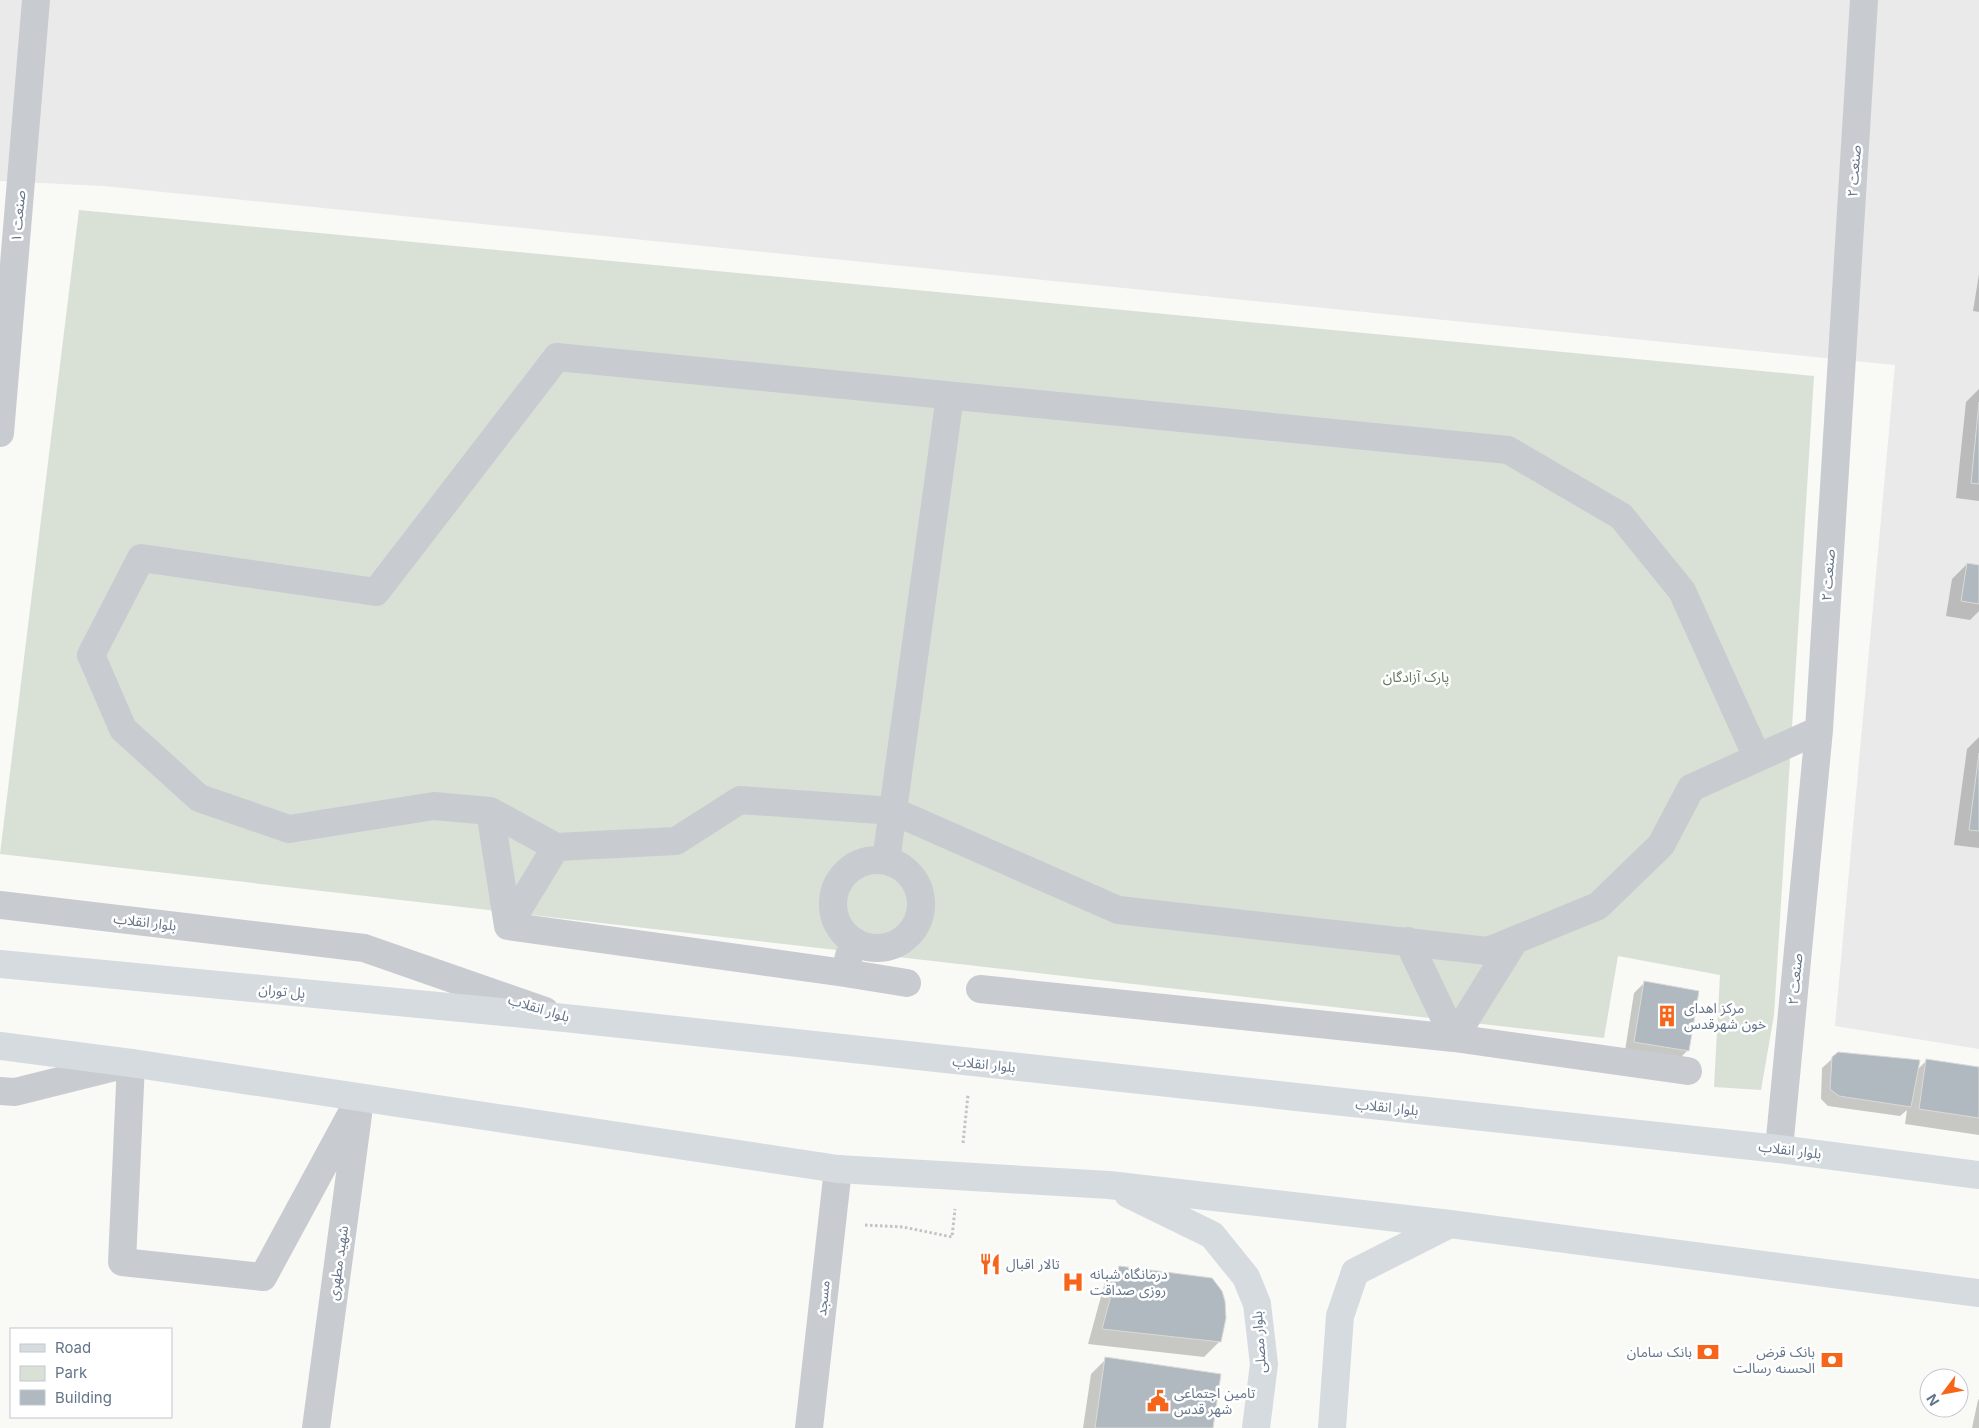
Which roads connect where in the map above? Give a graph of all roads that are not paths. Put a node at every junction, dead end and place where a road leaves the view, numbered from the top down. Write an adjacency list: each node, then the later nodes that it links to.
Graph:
1 (36, 0): 4 (street, صنعت ۱)
2 (1864, 0): 5 (street, صنعت ۲)
3 (950, 396): 6 (street); 7 (street); 8 (street)
4 (0, 433)
5 (1819, 730): 6 (street); 27 (street, صنعت ۲)
6 (1757, 757): 14 (street)
7 (490, 810): 9 (street); 12 (street)
8 (893, 811): 9 (street); 10 (street); 15 (street)
9 (556, 847): 12 (street)
10 (886, 861): 13 (street); 13 (street)
11 (0, 905): 20 (street, بلوار انقلاب)
12 (508, 926): 17 (street)
13 (853, 940): 17 (street)
14 (1515, 940): 15 (street); 21 (street)
15 (1408, 941): 21 (street)
16 (0, 964): 20 (main road, پل توران)
17 (844, 973): 18 (street)
18 (907, 983)
19 (980, 988): 21 (street)
20 (565, 1018): 27 (main road, بلوار انقلاب)
21 (1454, 1038): 24 (street)
22 (0, 1046): 23 (main road)
23 (131, 1063): 25 (street); 26 (main road); 26 (street)
24 (1688, 1071)
25 (0, 1091)
26 (360, 1098): 28 (main road); 33 (street, شهید مطهری)
27 (1779, 1149): 29 (main road, بلوار انقلاب)
28 (838, 1168): 30 (main road); 34 (street, مسجد)
29 (1979, 1175)
30 (1109, 1185): 31 (main road); 35 (main road, بلوار مصلی)
31 (1450, 1224): 32 (main road); 36 (main road)
32 (1979, 1294)
33 (316, 1428)
34 (809, 1428)
35 (1256, 1428)
36 (1332, 1428)

